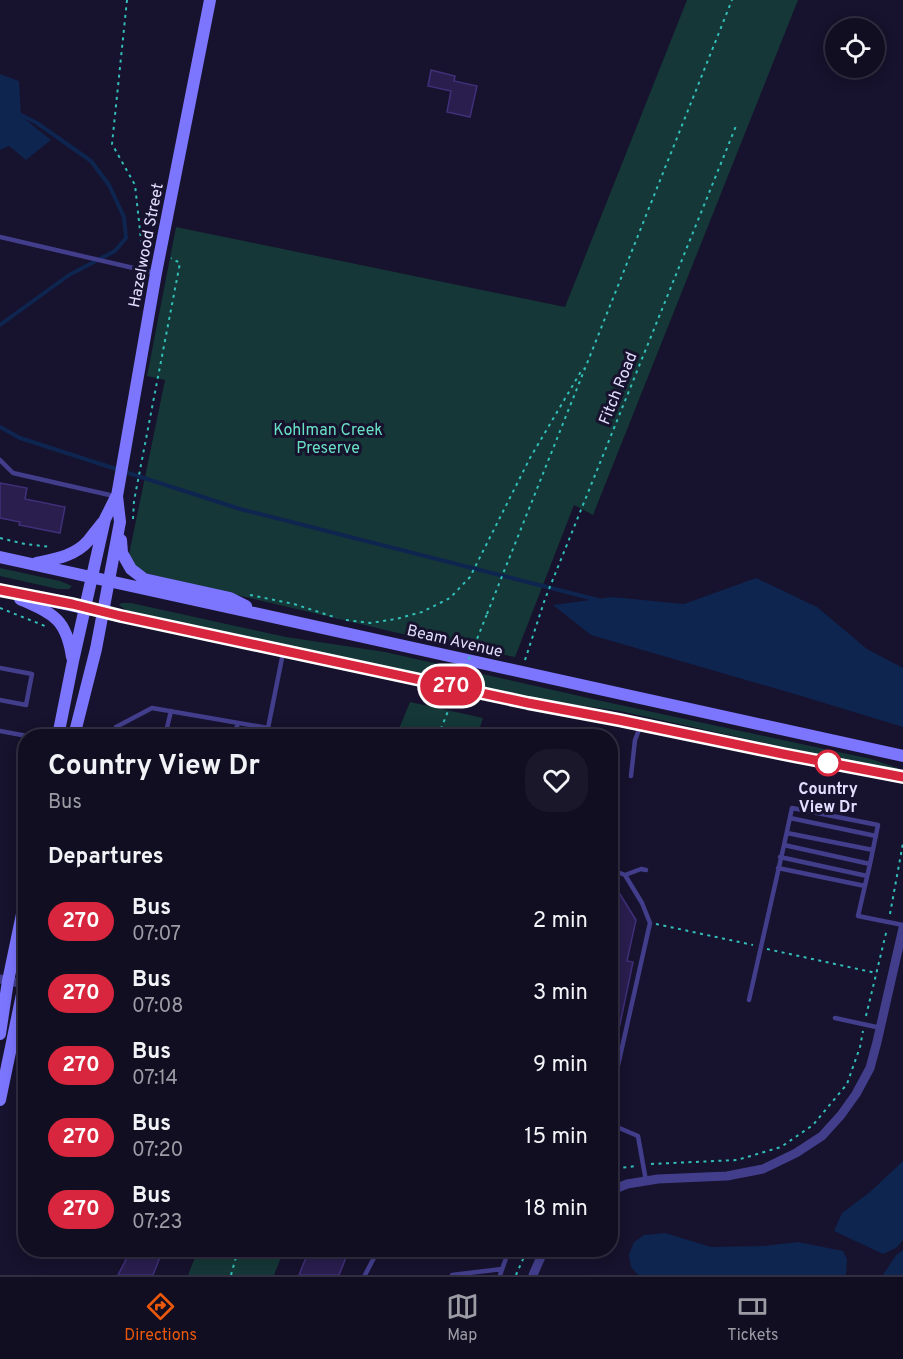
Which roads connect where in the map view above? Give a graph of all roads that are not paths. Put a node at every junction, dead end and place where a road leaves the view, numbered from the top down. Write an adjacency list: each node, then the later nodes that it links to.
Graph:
1 (210, 0): 3 (street, Hazelwood Street)
2 (0, 237): 3 (lane)
3 (156, 273): 5 (street, Hazelwood Street)
4 (0, 460): 5 (lane)
5 (117, 496): 6 (street, Hazelwood Street); 7 (street, Hazelwood Street)
6 (105, 519): 9 (street); 10 (street, Hazelwood Street)
7 (126, 521): 11 (street, Hazelwood Street); 15 (street)
8 (0, 557): 9 (street, Beam Avenue)
9 (30, 564): 10 (street, Beam Avenue)
10 (93, 578): 11 (street, Beam Avenue); 13 (street, Hazelwood Street)
11 (109, 581): 14 (street, Hazelwood Street); 15 (street, Beam Avenue)
12 (1, 590): 13 (street); 17 (street)
13 (86, 608): 14 (street); 17 (street, Hazelwood Street)
14 (103, 612): 16 (street); 25 (street, Hazelwood Street)
15 (263, 615): 31 (street, Beam Avenue)
16 (284, 650): 22 (street); 23 (lane)
17 (73, 661): 24 (street, Hazelwood Street)
18 (0, 668): 19 (lane)
19 (0, 700)
20 (171, 711): 21 (lane); 26 (lane); 27 (lane)
21 (238, 723): 23 (lane); 28 (lane)
22 (641, 724): 32 (lane); 33 (street)
23 (268, 728)
24 (59, 729)
25 (76, 729)
26 (116, 729)
27 (167, 729)
28 (236, 729)
29 (0, 731): 30 (lane)
30 (18, 734)
31 (903, 756)
32 (631, 776)
33 (903, 777)
34 (790, 818): 35 (lane); 36 (lane); 36 (lane)
35 (787, 832): 37 (lane); 38 (lane)
36 (876, 836): 38 (lane)
37 (784, 845): 39 (lane); 40 (lane)
38 (873, 850): 40 (lane)
39 (780, 857): 41 (lane); 45 (lane)
40 (870, 864): 45 (lane)
41 (778, 868): 46 (lane); 51 (lane)
42 (646, 870): 44 (lane)
43 (618, 872): 44 (lane)
44 (625, 875): 57 (lane)
45 (867, 876): 46 (lane)
46 (865, 886): 48 (lane)
47 (18, 926): 49 (street)
48 (903, 927): 55 (street)
49 (4, 980): 50 (street)
50 (2, 1000): 52 (street); 56 (street)
51 (749, 1000)
52 (18, 1002)
53 (835, 1018): 55 (lane)
54 (18, 1024): 58 (street)
55 (881, 1028): 60 (street)
56 (0, 1034)
57 (618, 1065)
58 (0, 1100)
59 (618, 1128): 60 (lane)
60 (646, 1181): 61 (street)
61 (618, 1188)
62 (374, 1257): 66 (lane)
63 (506, 1257): 65 (lane)
64 (541, 1257): 69 (street)
65 (502, 1269): 67 (lane); 68 (lane)
66 (365, 1275)
67 (452, 1275)
68 (500, 1275)
69 (533, 1275)

